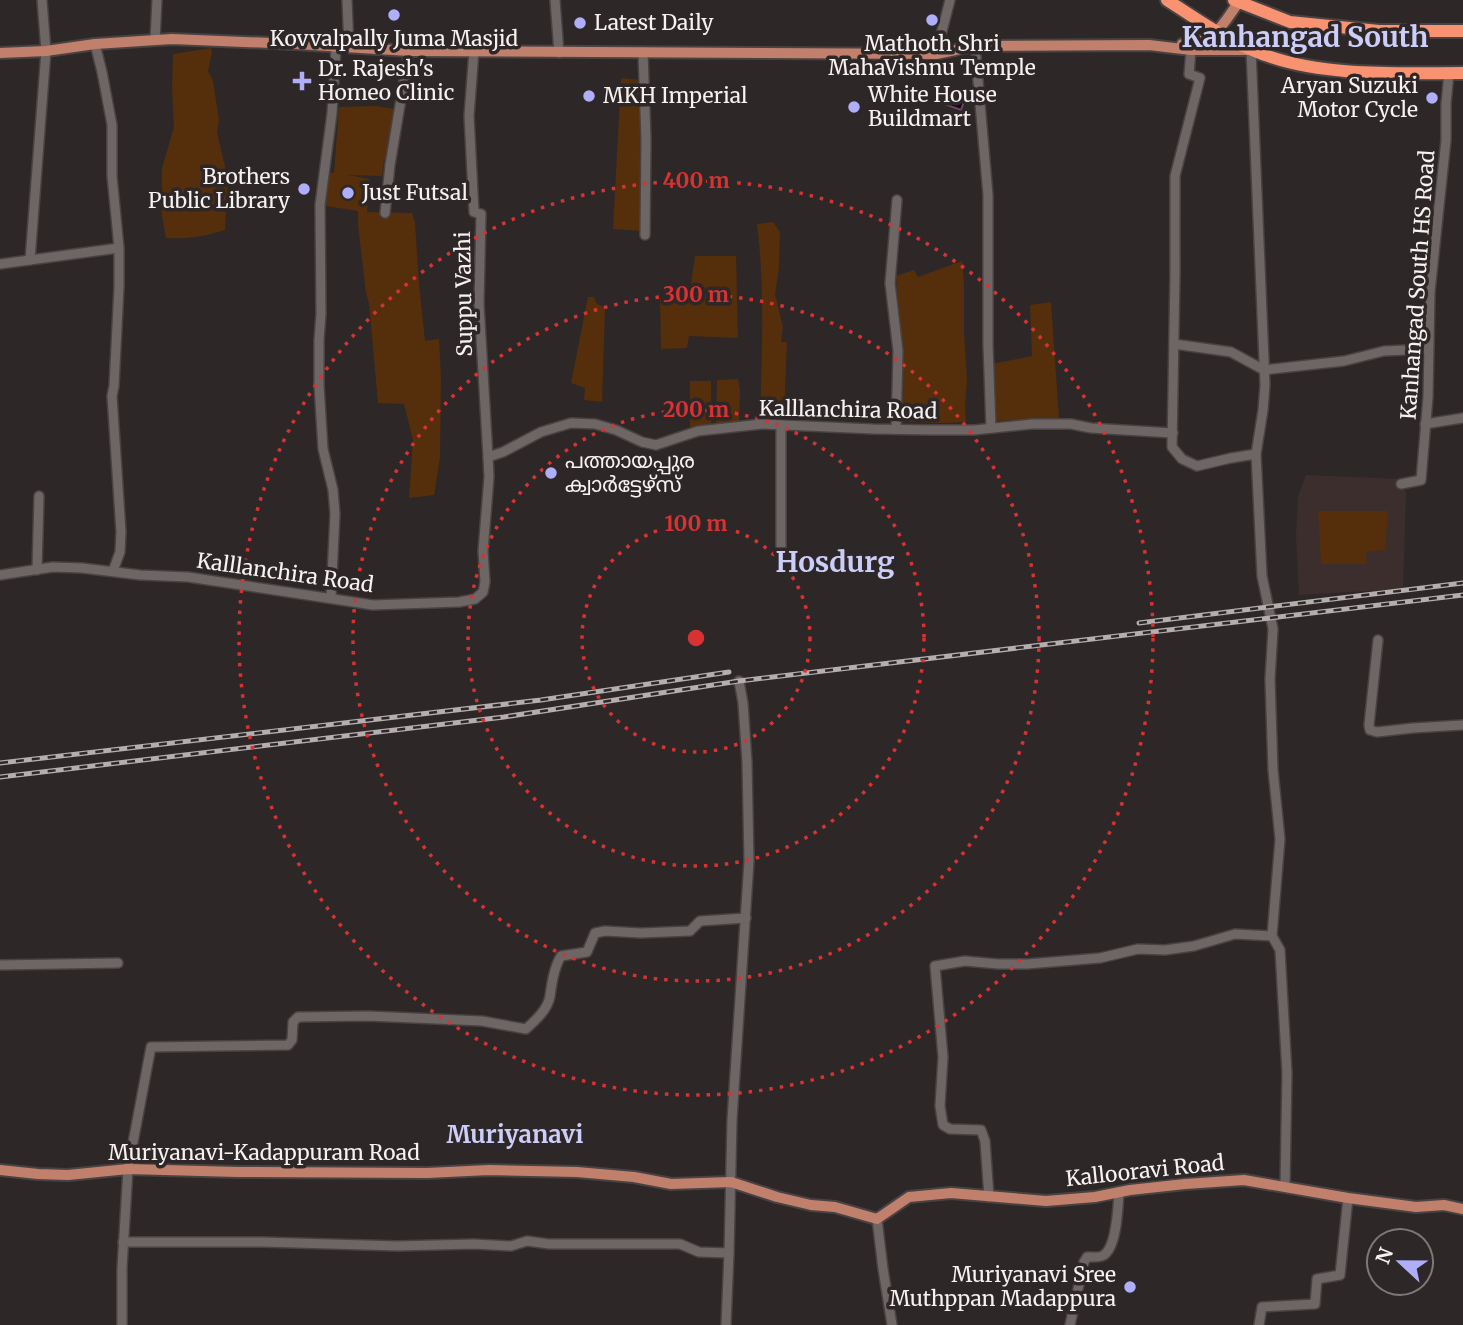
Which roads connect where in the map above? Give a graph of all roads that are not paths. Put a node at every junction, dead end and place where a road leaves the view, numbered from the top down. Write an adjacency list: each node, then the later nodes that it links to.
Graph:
1 (42, 0): 18 (street)
2 (157, 0): 10 (street)
3 (347, 0): 15 (street)
4 (555, 0): 21 (street)
5 (950, 0): 24 (street)
6 (1167, 0): 9 (highway)
7 (1236, 1): 8 (highway); 9 (main road)
8 (1463, 31)
9 (1218, 32): 12 (main road); 17 (highway)
10 (155, 40): 11 (main road); 14 (main road)
11 (95, 44): 18 (main road); 30 (street)
12 (1149, 45): 13 (main road); 16 (main road)
13 (975, 46): 24 (main road); 39 (street)
14 (336, 47): 15 (main road); 50 (street)
15 (349, 48): 19 (main road)
16 (1191, 50): 17 (main road); 33 (street)
17 (1251, 50): 25 (highway); 35 (street)
18 (46, 51): 23 (main road); 31 (street)
19 (409, 51): 20 (main road); 28 (street)
20 (474, 51): 21 (main road); 43 (street, Suppu Vazhi)
21 (559, 52): 22 (main road)
22 (643, 52): 24 (main road); 29 (street)
23 (0, 53)
24 (936, 54)
25 (1449, 73): 26 (highway); 34 (street, Kanhangad South HS Road)
26 (1463, 73)
27 (897, 200): 40 (street)
28 (385, 213)
29 (645, 235)
30 (119, 248): 31 (street); 48 (street)
31 (30, 260): 32 (street)
32 (0, 264)
33 (1174, 344): 35 (street); 41 (street)
34 (1428, 349): 35 (street); 37 (street, Kanhangad South HS Road)
35 (1264, 370): 42 (street)
36 (1463, 418): 37 (street)
37 (1425, 424): 44 (street, Kanhangad South HS Road)
38 (781, 425): 40 (street, Kalllanchira Road); 43 (street, Kalllanchira Road); 46 (street)
39 (991, 428): 40 (street, Kalllanchira Road); 41 (street, Kalllanchira Road)
40 (896, 429)
41 (1173, 433): 42 (street)
42 (1256, 454): 55 (street)
43 (488, 457): 50 (street, Kalllanchira Road)
44 (1401, 484)
45 (39, 496): 47 (street)
46 (780, 550)
47 (37, 570): 48 (street, Kalllanchira Road); 49 (street, Kalllanchira Road)
48 (113, 571): 50 (street, Kalllanchira Road)
49 (0, 575)
50 (331, 597)
51 (1378, 640): 53 (street)
52 (739, 681): 54 (street)
53 (1463, 725)
54 (746, 918): 58 (street); 60 (street)
55 (1272, 936): 61 (street); 63 (street)
56 (118, 963): 57 (street)
57 (0, 965)
58 (128, 1169): 59 (main road, Muriyanavi-Kadappuram Road); 60 (main road, Muriyanavi-Kadappuram Road); 67 (street)
59 (0, 1170)
60 (731, 1182): 66 (main road, Muriyanavi-Kadappuram Road); 68 (street)
61 (1285, 1187): 62 (main road, Kallooravi Road); 64 (main road, Kallooravi Road)
62 (1119, 1192): 63 (main road, Kallooravi Road); 72 (street)
63 (989, 1197): 66 (main road, Kallooravi Road)
64 (1348, 1198): 65 (main road, Kallooravi Road); 73 (street)
65 (1463, 1209)
66 (877, 1219): 71 (street)
67 (123, 1242): 68 (street); 69 (street)
68 (729, 1253): 70 (street)
69 (122, 1325)
70 (726, 1325)
71 (892, 1325)
72 (1070, 1325)
73 (1259, 1325)

